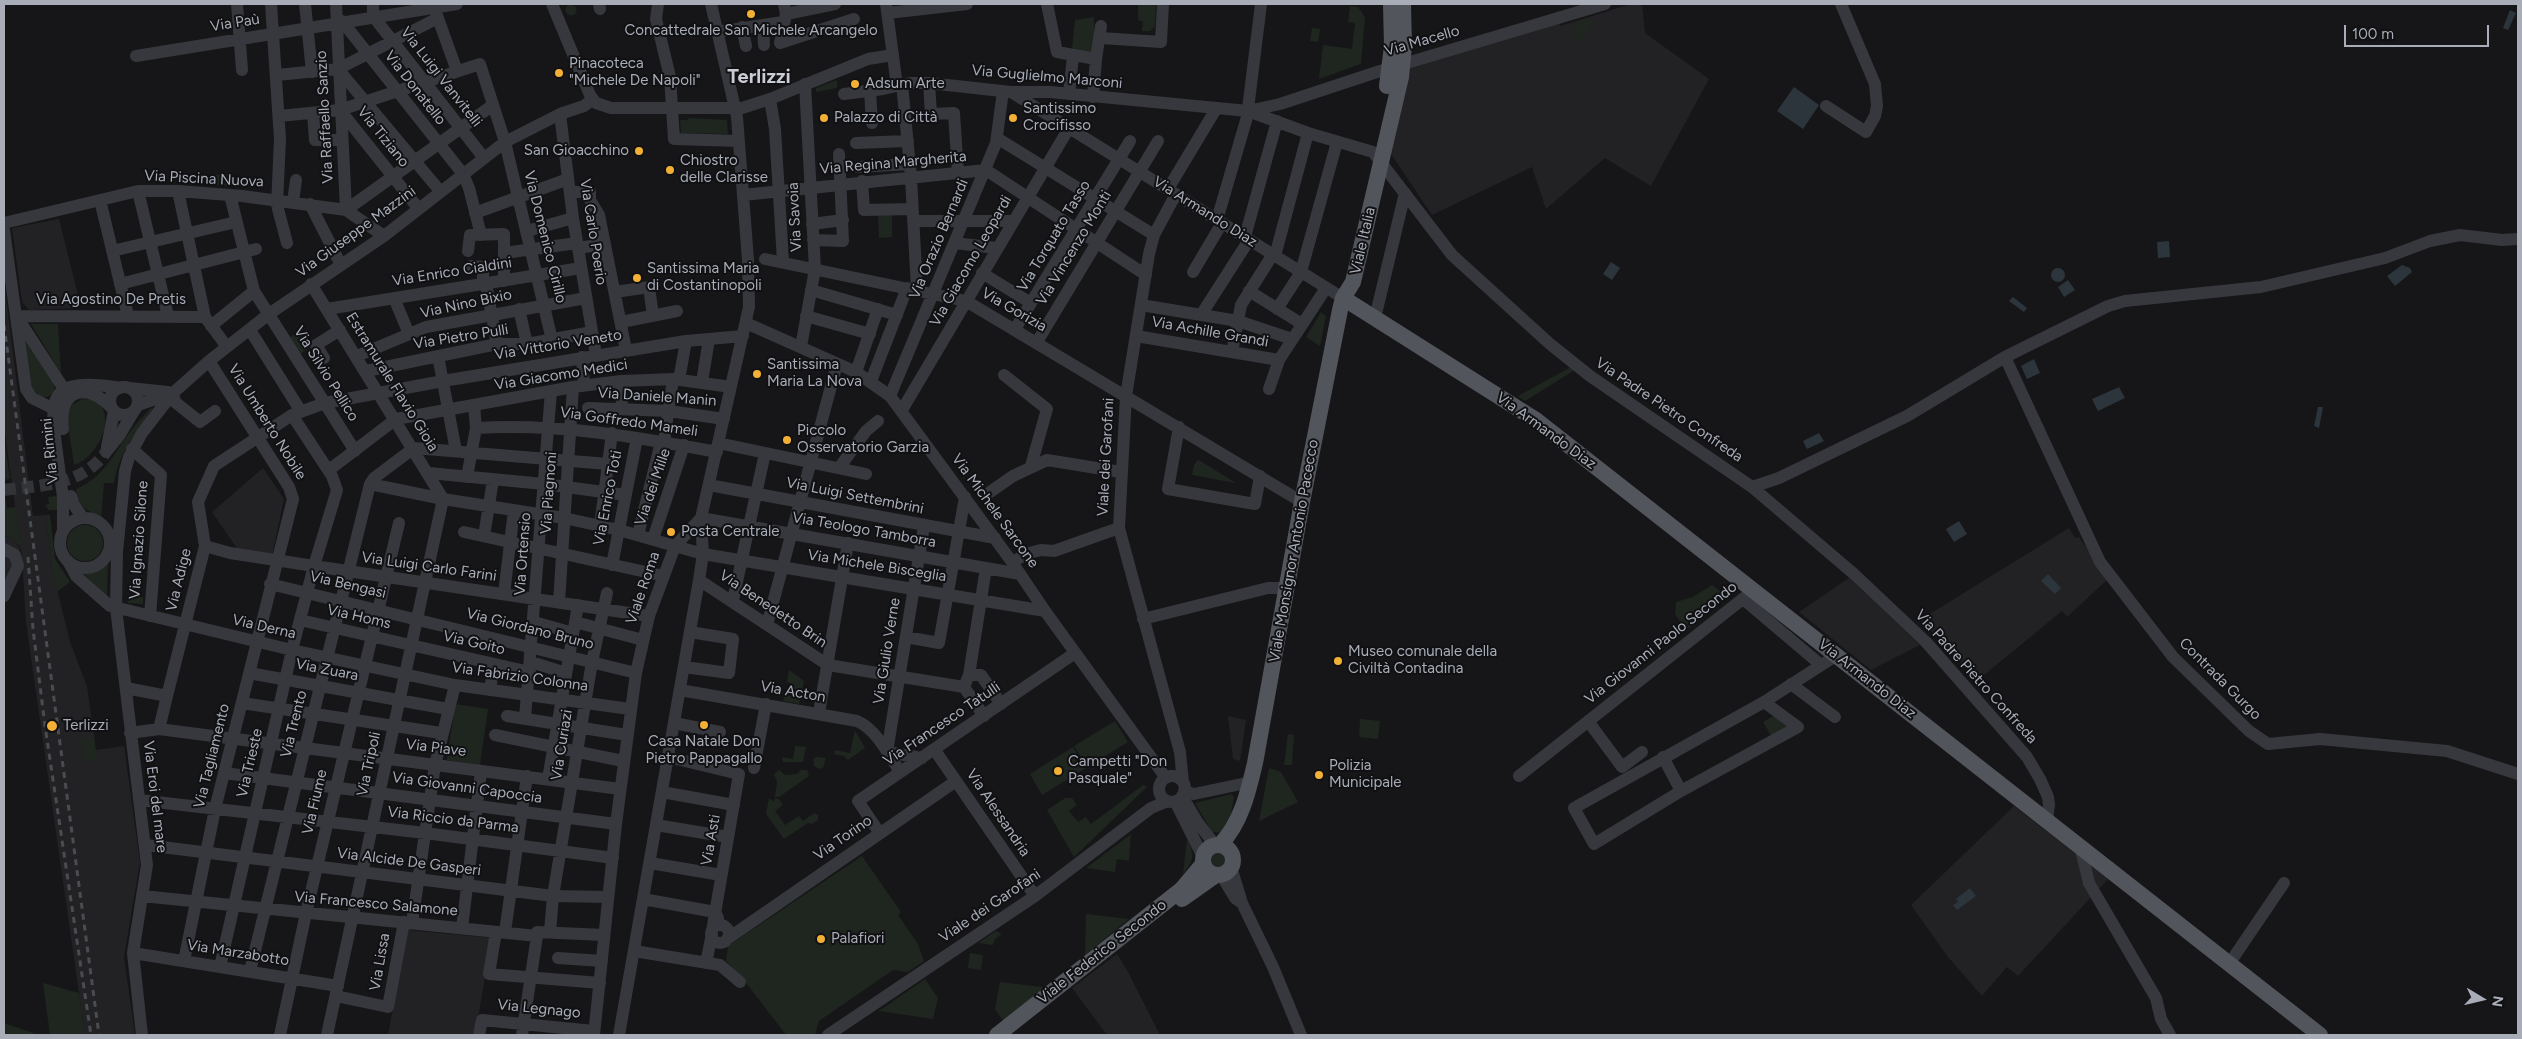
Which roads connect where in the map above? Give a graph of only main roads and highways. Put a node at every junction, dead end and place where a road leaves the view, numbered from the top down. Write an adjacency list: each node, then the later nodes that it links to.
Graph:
1 (1391, 4): 3 (main road, Viale Italia)
2 (1403, 4): 3 (main road, Viale Italia)
3 (1396, 66): 4 (main road, Viale Italia)
4 (1343, 298): 5 (main road, Viale Monsignor Antonio Pacecco); 11 (main road, Via Armando Diaz)
5 (1245, 804): 6 (main road, Viale Monsignor Antonio Pacecco); 8 (main road, Viale Monsignor Antonio Pacecco)
6 (1218, 845): 7 (main road); 8 (main road)
7 (1203, 861): 8 (main road); 9 (main road, Viale Federico Secondo)
8 (1225, 869): 10 (main road, Viale Federico Secondo)
9 (997, 1035)
10 (1010, 1035)
11 (2320, 1035)

